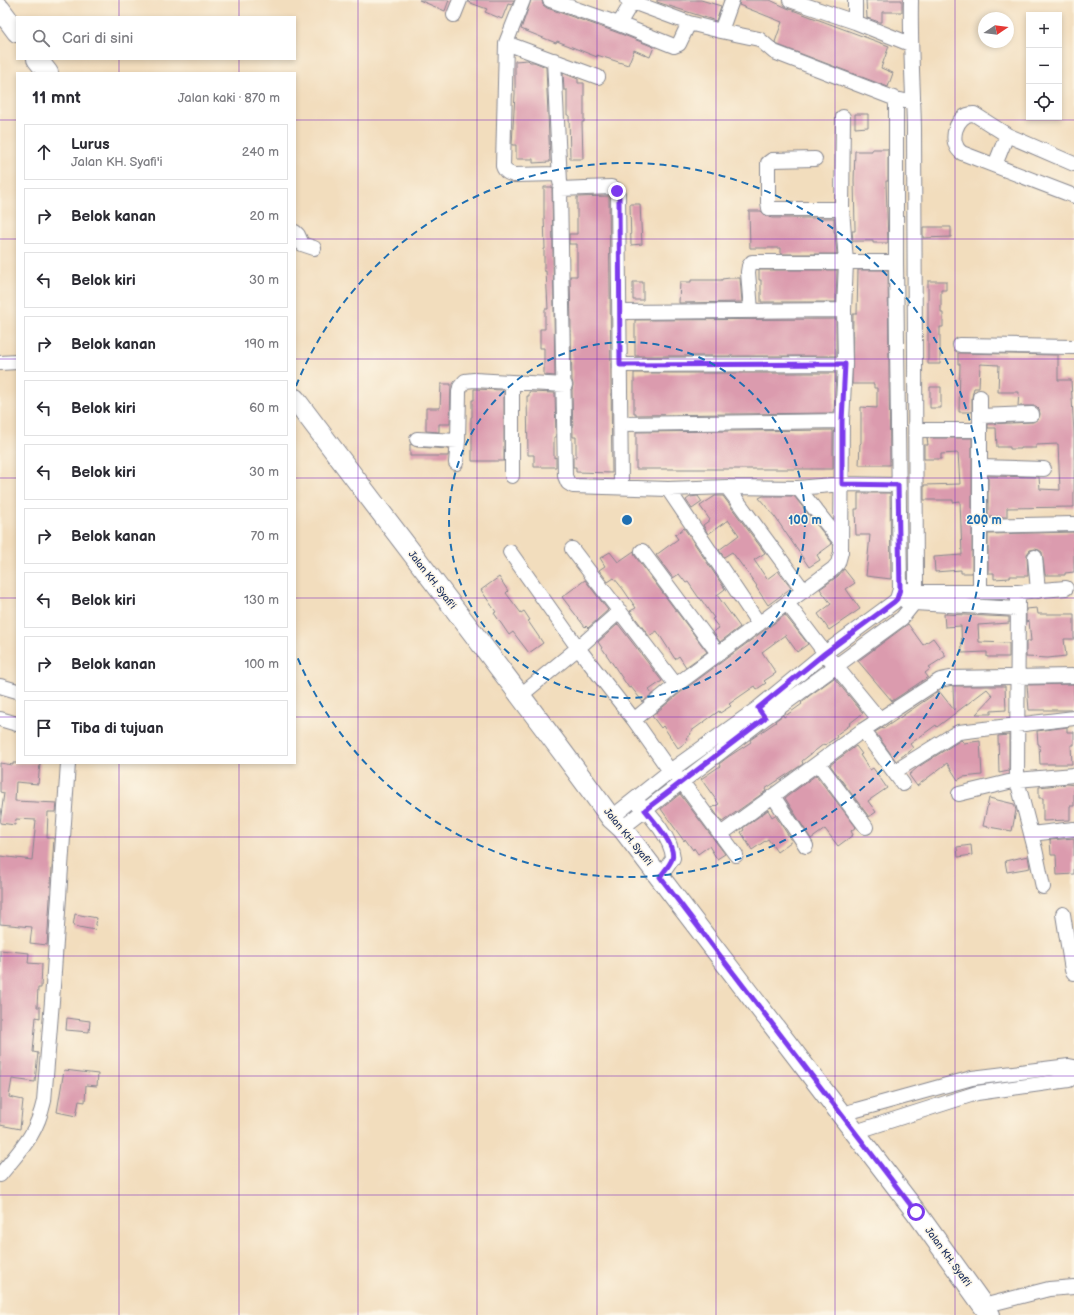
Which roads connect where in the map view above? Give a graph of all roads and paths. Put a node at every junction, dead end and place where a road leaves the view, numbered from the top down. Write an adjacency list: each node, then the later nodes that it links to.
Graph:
1 (460, 0): 11 (street)
2 (523, 0): 17 (street)
3 (550, 0): 9 (street)
4 (732, 0): 16 (street)
5 (855, 0): 12 (street)
6 (910, 0): 18 (street)
7 (629, 1): 13 (street); 14 (street)
8 (797, 1): 12 (street)
9 (587, 6): 14 (street)
10 (0, 9): 15 (main road)
11 (454, 15)
12 (855, 22): 18 (street)
13 (690, 23): 14 (street); 16 (street)
14 (619, 24)
15 (16, 31)
16 (721, 31): 23 (street)
17 (506, 43): 20 (street); 30 (street)
18 (910, 44): 24 (street)
19 (38, 60): 21 (main road)
20 (554, 60): 22 (street); 30 (street)
21 (47, 72)
22 (598, 77)
23 (896, 99): 24 (street); 37 (street)
24 (914, 103): 55 (street)
25 (843, 117): 33 (street)
26 (1006, 135): 28 (street); 29 (street); 29 (street)
27 (815, 159): 33 (street)
28 (1074, 164)
29 (995, 165): 32 (street)
30 (559, 174): 31 (street)
31 (560, 189): 40 (street); 48 (street)
32 (1074, 196)
33 (842, 209): 36 (street)
34 (296, 233): 35 (street)
35 (314, 248)
36 (846, 262): 37 (street); 38 (street); 39 (street)
37 (896, 262): 58 (street)
38 (844, 310): 39 (street); 45 (street)
39 (751, 311): 40 (street)
40 (620, 312): 46 (street)
41 (1073, 343): 42 (street)
42 (960, 345)
43 (16, 362): 44 (street)
44 (0, 363)
45 (845, 364): 46 (street); 52 (street)
46 (620, 365): 54 (street)
47 (512, 382): 48 (street); 57 (street); 63 (street)
48 (564, 385): 67 (street)
49 (980, 397): 53 (street)
50 (296, 400): 97 (main road, Jalan KH. Syafi'i)
51 (1032, 414): 53 (street)
52 (842, 421): 54 (street); 64 (street)
53 (980, 423): 55 (street); 61 (street)
54 (621, 424): 67 (street)
55 (916, 430): 59 (street)
56 (417, 439): 57 (street)
57 (458, 441): 60 (street)
58 (898, 447): 59 (street); 65 (street)
59 (915, 447): 83 (street)
60 (456, 462)
61 (980, 467): 62 (street); 71 (street)
62 (1044, 469)
63 (512, 476)
64 (842, 484): 65 (street); 68 (street); 72 (street)
65 (898, 485): 82 (street)
66 (727, 487): 68 (street); 69 (street); 78 (street)
67 (621, 488): 69 (street)
68 (798, 488): 72 (street)
69 (668, 489): 87 (street)
70 (1074, 524): 71 (street)
71 (981, 526): 80 (street)
72 (841, 542): 78 (street)
73 (572, 549): 86 (street)
74 (642, 551): 89 (street)
75 (510, 552): 88 (street)
76 (1035, 557): 79 (street)
77 (1066, 588): 79 (street)
78 (804, 591): 84 (street)
79 (1038, 591): 81 (street)
80 (980, 592): 81 (street); 83 (street)
81 (1018, 592): 85 (street)
82 (898, 594): 83 (street); 90 (street)
83 (915, 597): 85 (street); 91 (street)
84 (787, 603): 87 (street); 90 (street)
85 (1018, 609): 93 (street)
86 (620, 611): 88 (street); 94 (street)
87 (759, 624): 89 (street)
88 (578, 648): 97 (street); 102 (street)
89 (718, 653): 94 (street)
90 (825, 653): 91 (street); 98 (street)
91 (837, 666): 98 (street); 101 (street)
92 (1074, 676): 93 (street)
93 (1017, 678): 101 (street); 104 (street)
94 (676, 684): 102 (street)
95 (0, 686): 96 (street)
96 (16, 691)
97 (520, 695): 118 (main road, Jalan KH. Syafi'i)
98 (762, 713): 108 (street); 112 (street)
99 (1074, 718): 104 (street)
100 (0, 719): 103 (street)
101 (879, 719): 105 (street)
102 (634, 720): 108 (street)
103 (16, 724)
104 (1017, 725): 109 (street); 111 (street)
105 (863, 730): 106 (street); 109 (street)
106 (818, 763): 115 (street); 119 (street)
107 (68, 764): 135 (street)
108 (670, 771): 112 (street); 116 (street)
109 (894, 772): 113 (street)
110 (1074, 775): 111 (street)
111 (1017, 780): 114 (street); 122 (street)
112 (682, 782): 117 (street); 121 (street)
113 (903, 784)
114 (959, 794)
115 (773, 796): 121 (street); 123 (street)
116 (635, 800): 117 (street); 118 (street)
117 (645, 810): 118 (street); 125 (street)
118 (617, 823): 125 (main road, Jalan KH. Syafi'i)
119 (866, 827)
120 (1074, 829): 122 (street)
121 (721, 834): 124 (street)
122 (1031, 834): 126 (street)
123 (806, 846)
124 (736, 855)
125 (660, 877): 133 (main road, Jalan KH. Syafi'i)
126 (1043, 887)
127 (1063, 914): 128 (street)
128 (1074, 973)
129 (1074, 1067): 130 (street)
130 (1036, 1070): 132 (street); 133 (street)
131 (1074, 1078): 132 (street)
132 (1039, 1084): 134 (street)
133 (842, 1114): 134 (main road, Jalan KH. Syafi'i)
134 (855, 1132): 137 (main road, Jalan KH. Syafi'i)
135 (0, 1175)
136 (1074, 1287): 137 (street)
137 (987, 1310)

